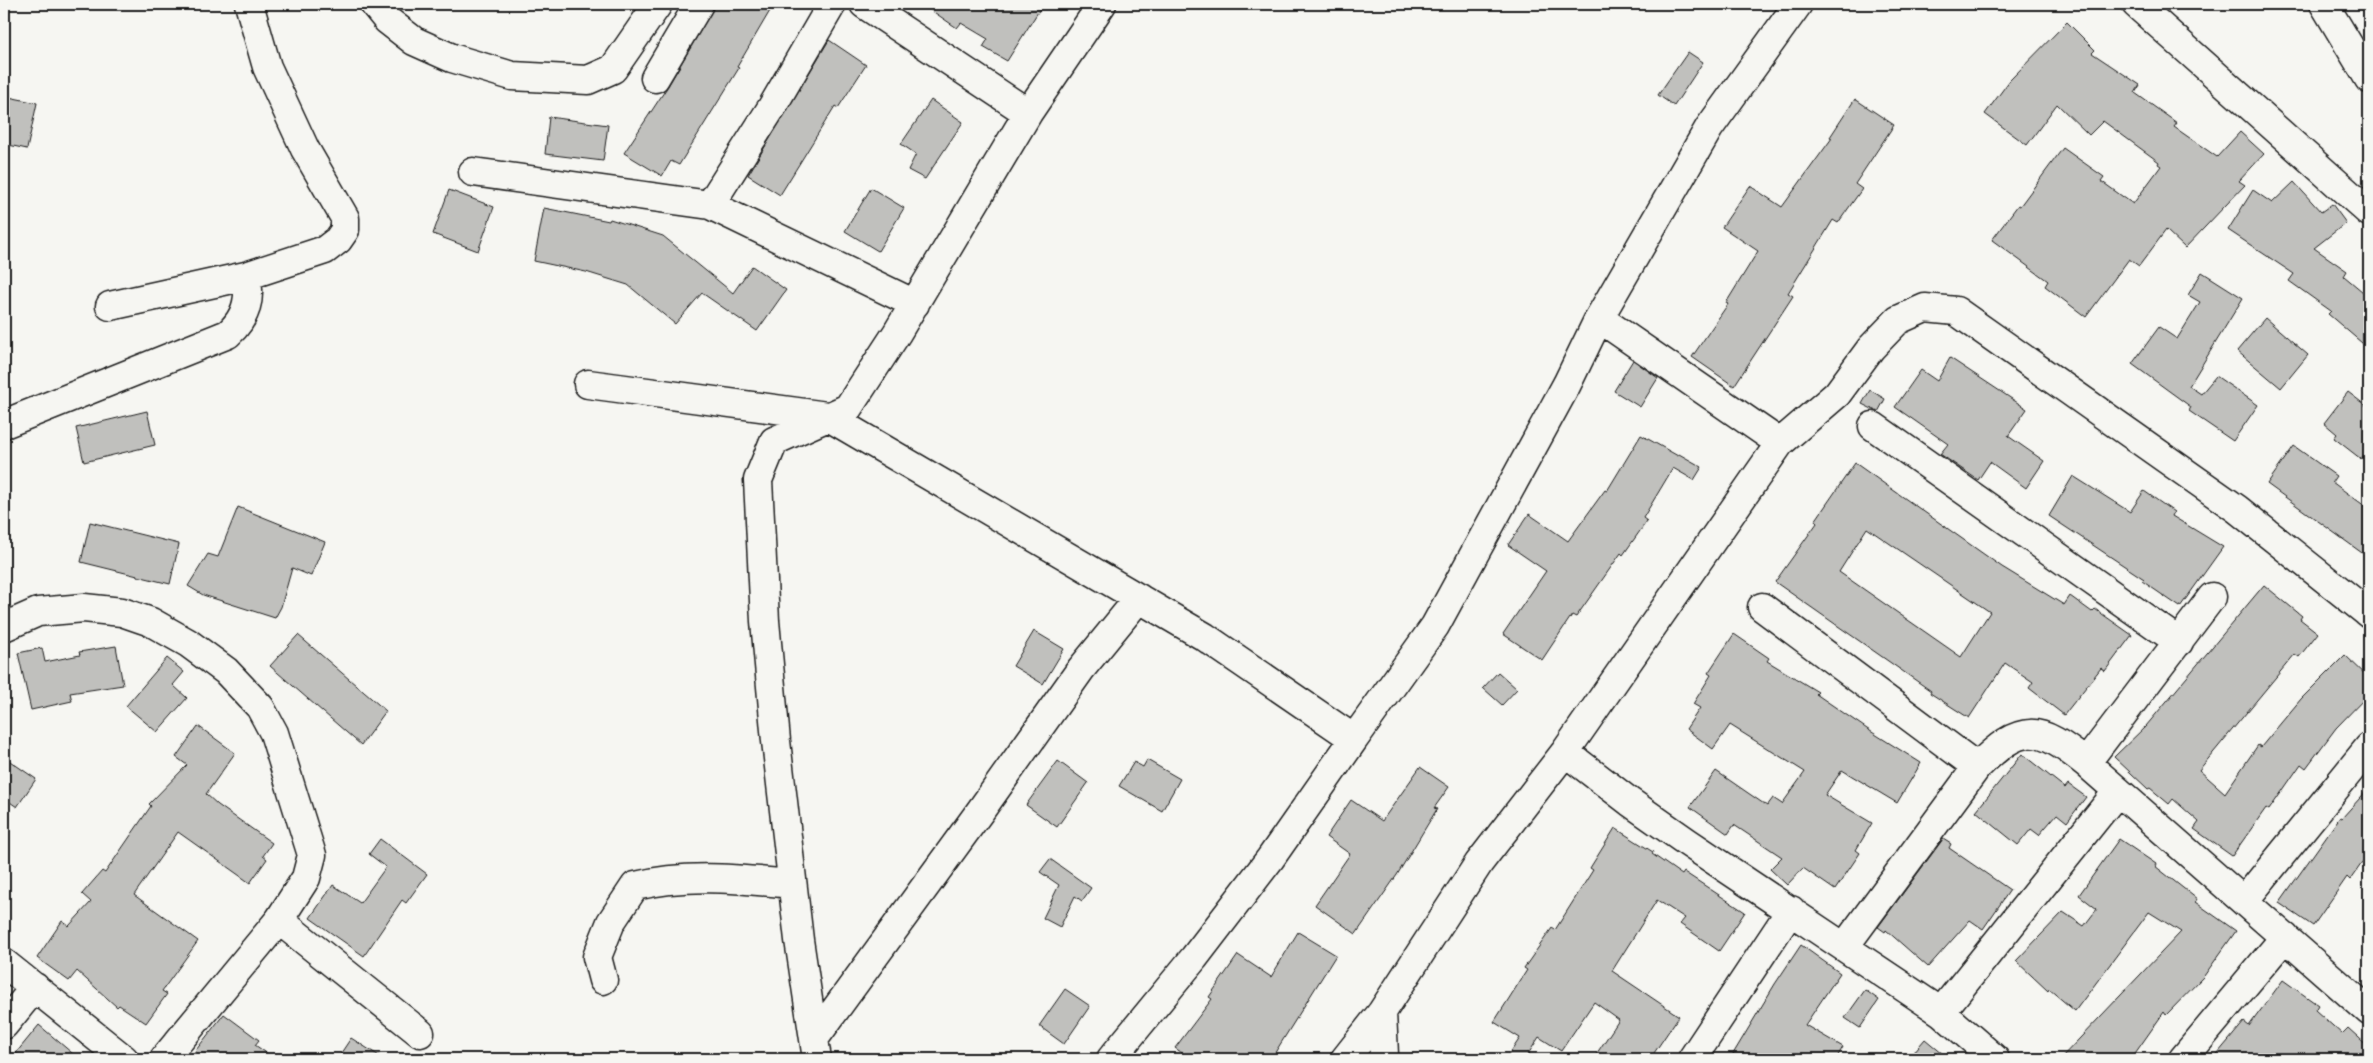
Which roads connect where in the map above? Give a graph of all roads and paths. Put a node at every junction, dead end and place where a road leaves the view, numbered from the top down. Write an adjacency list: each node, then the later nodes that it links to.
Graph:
1 (249, 4): 17 (street)
2 (374, 4): 3 (street)
3 (658, 4)
4 (699, 4): 11 (street)
5 (832, 4): 15 (street)
6 (864, 4): 13 (street)
7 (1102, 4): 13 (street)
8 (1798, 4): 20 (street)
9 (2136, 4): 16 (street)
10 (2324, 4): 12 (street)
11 (655, 78)
12 (2369, 80)
13 (1028, 113): 18 (street)
14 (473, 172): 15 (street)
15 (710, 205): 18 (street)
16 (2369, 212)
17 (246, 276): 19 (street); 23 (street)
18 (914, 304): 22 (street)
19 (110, 306)
20 (1599, 318): 25 (street); 32 (street)
21 (588, 384): 22 (street)
22 (827, 416): 27 (street); 38 (street)
23 (4, 424)
24 (1873, 426): 31 (street)
25 (1780, 443): 29 (street); 34 (street)
26 (2212, 597): 31 (street)
27 (1139, 598): 32 (street); 52 (street)
28 (1762, 607): 36 (street)
29 (2369, 614)
30 (4, 627): 41 (street)
31 (2179, 642): 35 (street)
32 (1354, 739): 55 (street)
33 (2369, 747): 39 (street)
34 (1565, 752): 40 (street); 48 (street)
35 (2086, 763): 36 (street); 37 (street)
36 (1977, 767): 43 (street)
37 (2118, 791): 39 (street); 49 (street)
38 (792, 884): 45 (street); 52 (street)
39 (2244, 901): 42 (street)
40 (1791, 910): 43 (street); 58 (street)
41 (279, 920): 51 (street); 54 (street)
42 (2285, 937): 47 (street); 60 (street)
43 (1845, 946): 49 (street)
44 (4, 963): 46 (street)
45 (603, 980)
46 (35, 987): 50 (street); 53 (street)
47 (2369, 1011)
48 (1382, 1012): 56 (street); 57 (street)
49 (1941, 1012): 59 (street)
50 (4, 1025)
51 (420, 1033)
52 (816, 1049)
53 (124, 1059)
54 (164, 1059)
55 (1112, 1059)
56 (1345, 1059)
57 (1382, 1059)
58 (1692, 1059)
59 (1995, 1059)
60 (2183, 1059)

